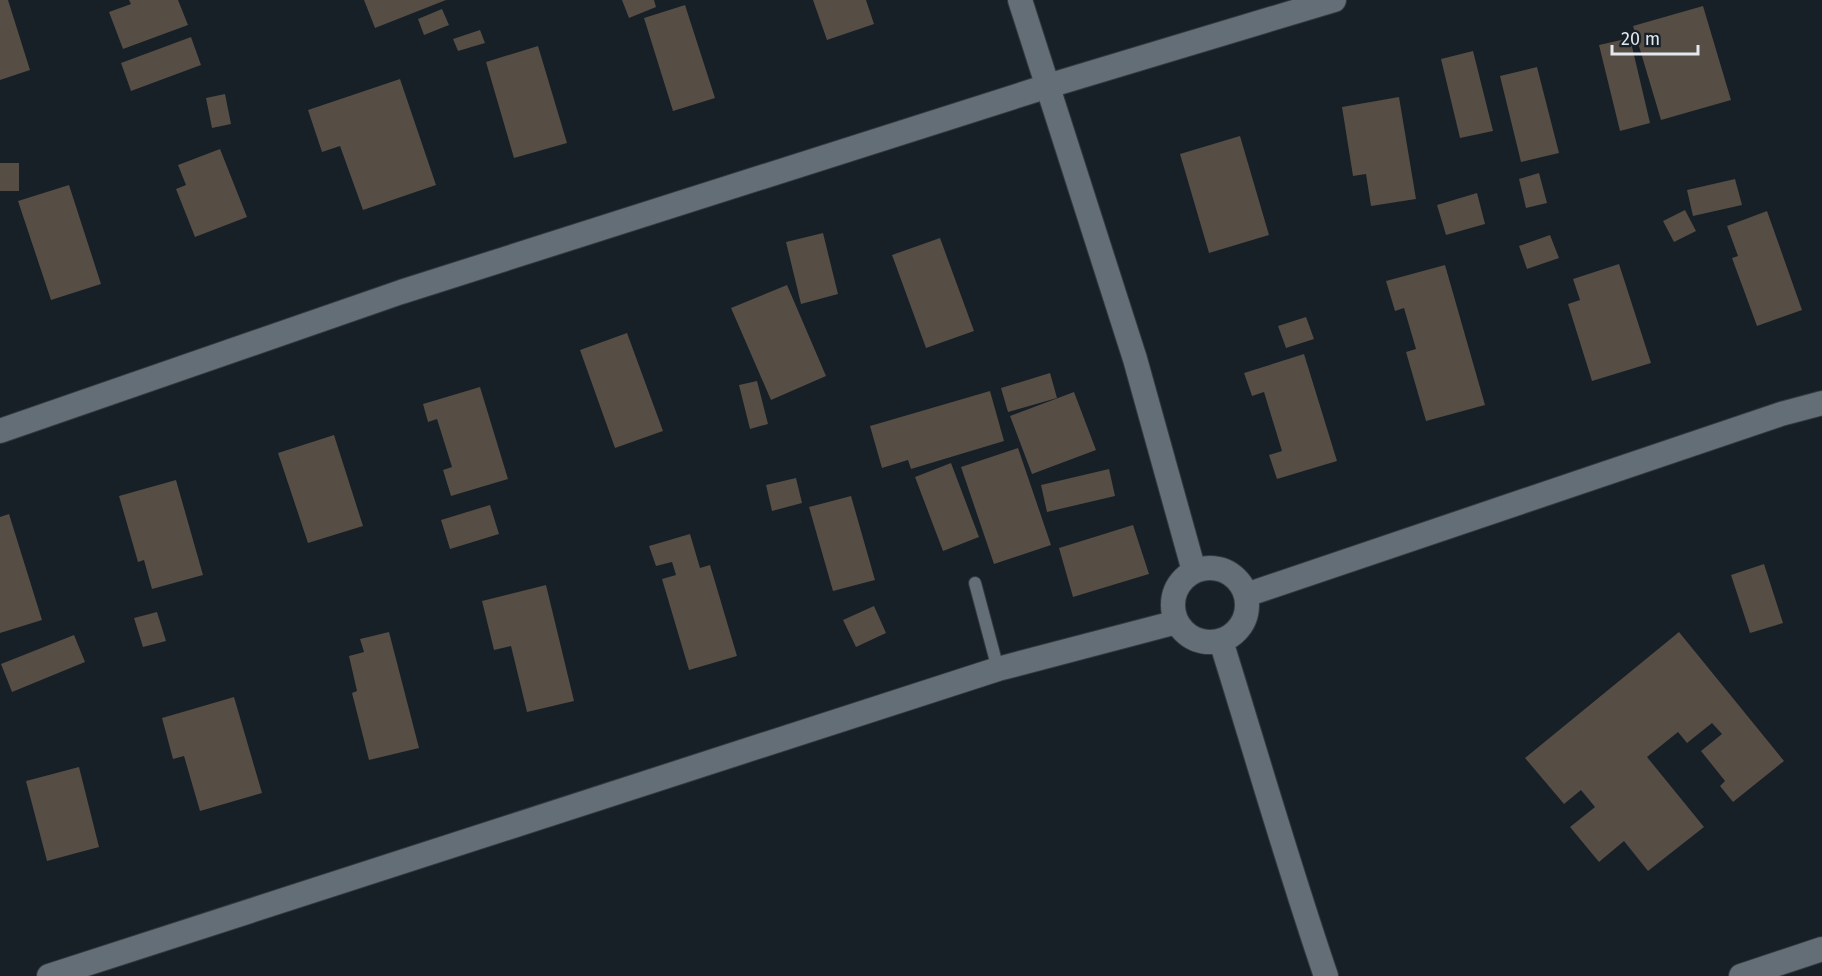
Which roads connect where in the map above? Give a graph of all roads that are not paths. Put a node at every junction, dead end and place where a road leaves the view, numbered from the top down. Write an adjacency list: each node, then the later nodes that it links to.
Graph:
1 (1020, 0): 3 (street)
2 (1334, 0): 3 (street)
3 (1048, 86): 5 (street); 6 (street)
4 (1822, 403): 8 (street)
5 (0, 431)
6 (1194, 571): 8 (street); 9 (street)
7 (975, 583): 11 (lane)
8 (1246, 594): 10 (street)
9 (1177, 622): 10 (street); 11 (street)
10 (1221, 641): 14 (street)
11 (998, 669): 13 (street)
12 (1822, 949): 15 (street)
13 (49, 976)
14 (1326, 976)
15 (1740, 976)

